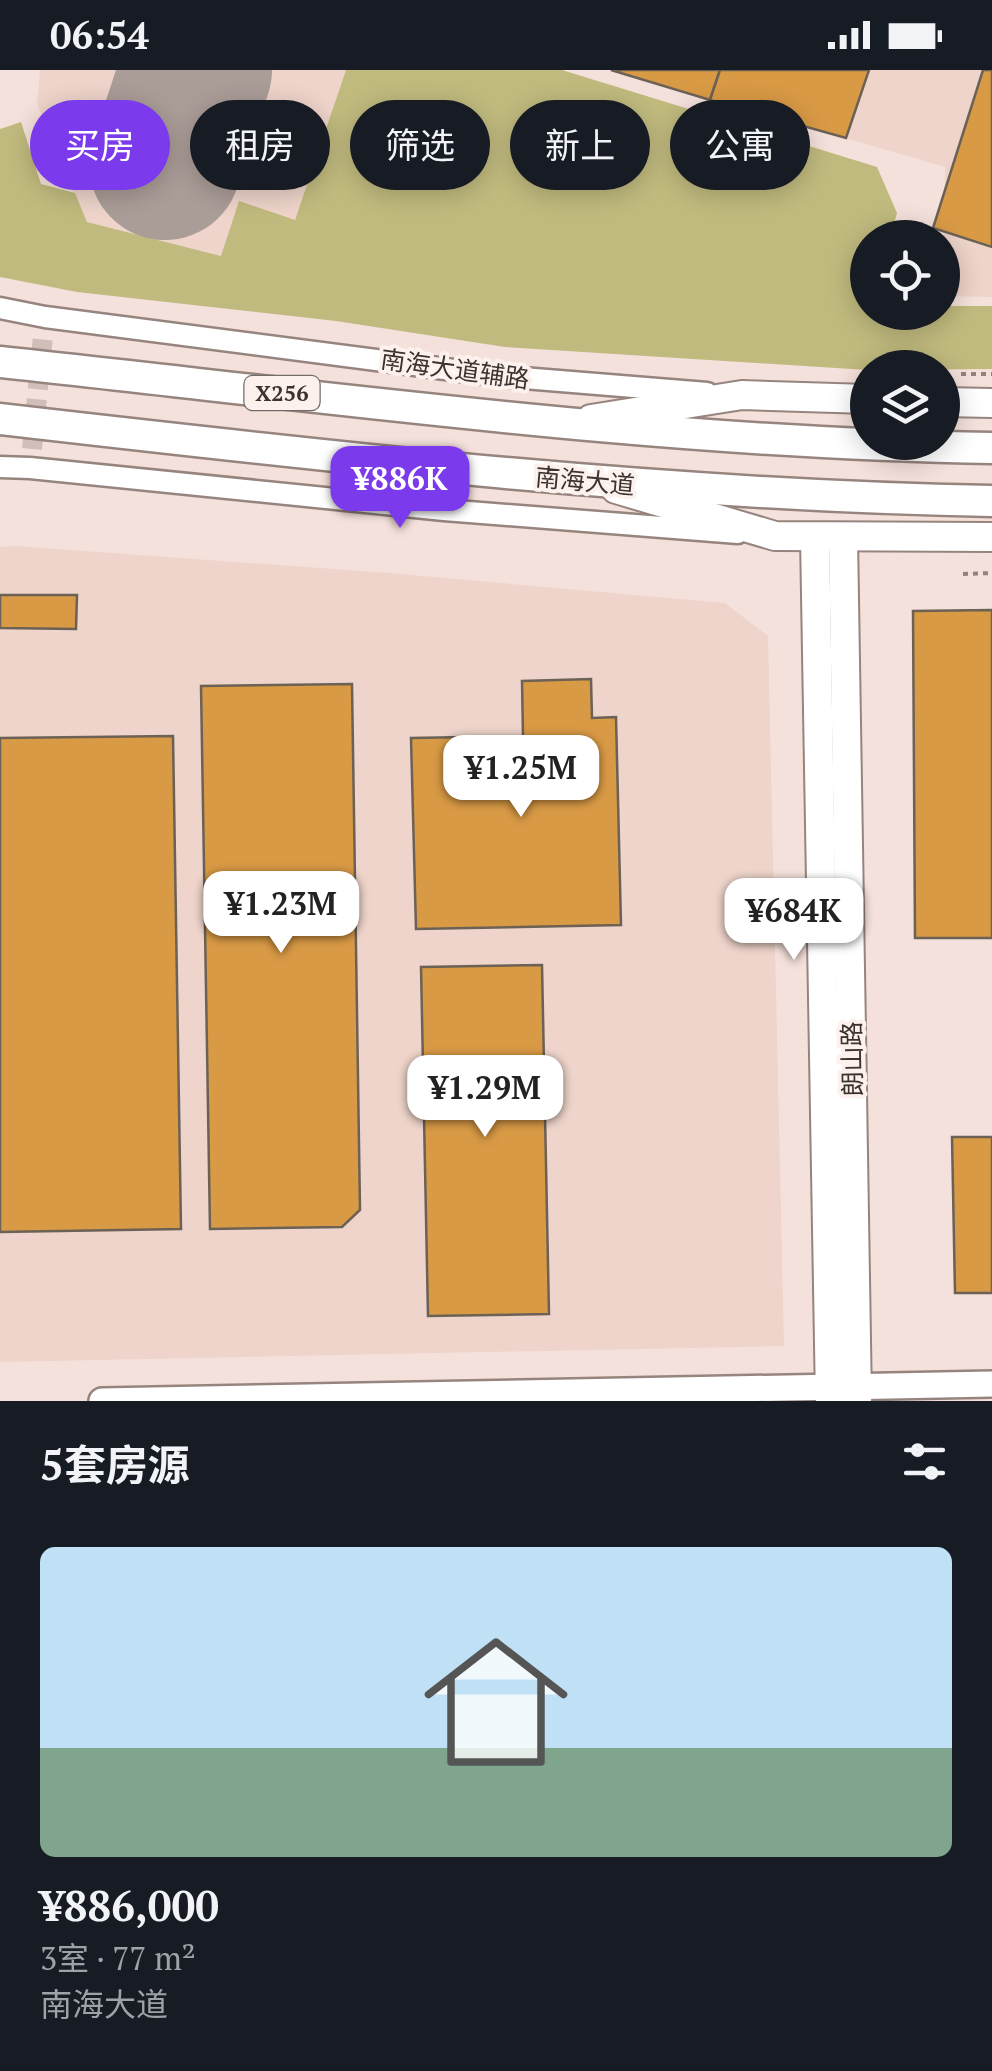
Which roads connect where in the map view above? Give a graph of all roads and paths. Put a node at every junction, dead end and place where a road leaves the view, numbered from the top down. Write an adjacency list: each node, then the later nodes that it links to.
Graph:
1 (0, 308): 7 (street, 南海大道辅路)
2 (0, 344): 6 (main road)
3 (0, 362): 6 (main road, X256)
4 (961, 374): 5 (path)
5 (992, 374)
6 (153, 378): 12 (main road, X256)
7 (742, 394): 8 (main road, 南海大道辅路); 12 (main road)
8 (850, 398)
9 (960, 402): 10 (main road)
10 (992, 403)
11 (0, 419): 14 (main road, 南海大道)
12 (564, 424): 15 (main road, X256)
13 (0, 437): 14 (main road)
14 (177, 439): 17 (main road, 南海大道)
15 (992, 448)
16 (0, 468): 19 (street)
17 (590, 482): 18 (main road, 南海大道); 19 (main road)
18 (992, 501)
19 (775, 536): 20 (main road)
20 (829, 537): 21 (main road); 25 (main road, 朗山路)
21 (992, 537)
22 (963, 574): 23 (path)
23 (992, 574)
24 (992, 1384): 25 (street)
25 (844, 1394): 26 (street)
26 (102, 1401)

